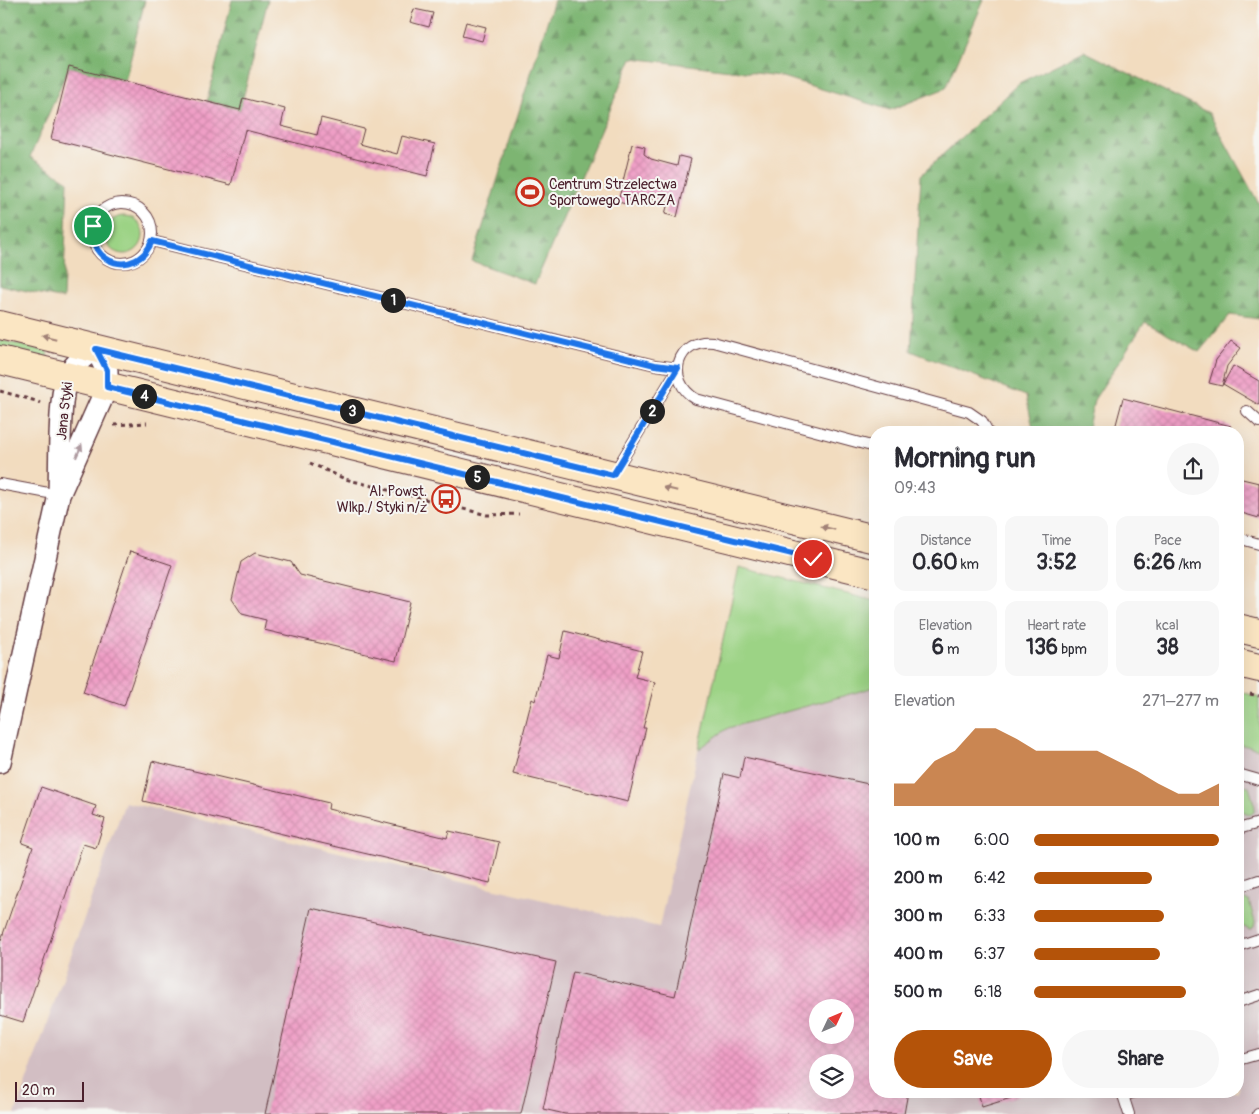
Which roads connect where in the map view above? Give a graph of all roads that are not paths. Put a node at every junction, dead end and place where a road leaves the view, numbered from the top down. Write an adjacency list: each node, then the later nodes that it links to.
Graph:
1 (152, 241): 1 (lane); 5 (lane)
2 (0, 325): 3 (main road, one-way to 2)
3 (96, 349): 6 (street, Jana Styki); 7 (street); 12 (main road)
4 (0, 360): 6 (main road)
5 (678, 368): 10 (lane); 11 (lane); 12 (lane)
6 (67, 377): 7 (main road); 14 (street, Jana Styki)
7 (107, 387): 14 (street, Jana Styki, one-way to 7); 18 (main road)
8 (1247, 411): 9 (lane)
9 (1259, 422)
10 (985, 426)
11 (869, 445)
12 (613, 475): 15 (main road, one-way to 12)
13 (0, 484): 14 (lane)
14 (59, 495): 23 (street, Jana Styki)
15 (869, 538)
16 (1244, 540): 17 (lane)
17 (1259, 544)
18 (869, 573)
19 (1244, 629): 20 (main road)
20 (1259, 633)
21 (1244, 664): 22 (main road)
22 (1259, 668)
23 (0, 762)
24 (1244, 776): 25 (lane)
25 (1259, 780)
26 (1259, 823): 27 (lane)
27 (1244, 827)
28 (1259, 880): 29 (lane)
29 (1244, 885)
30 (1259, 939): 31 (lane)
31 (1244, 944)
32 (1259, 995): 33 (lane)
33 (1244, 1000)
34 (1259, 1054): 35 (lane)
35 (1244, 1058)
36 (1123, 1098): 37 (lane)
37 (1129, 1114)

